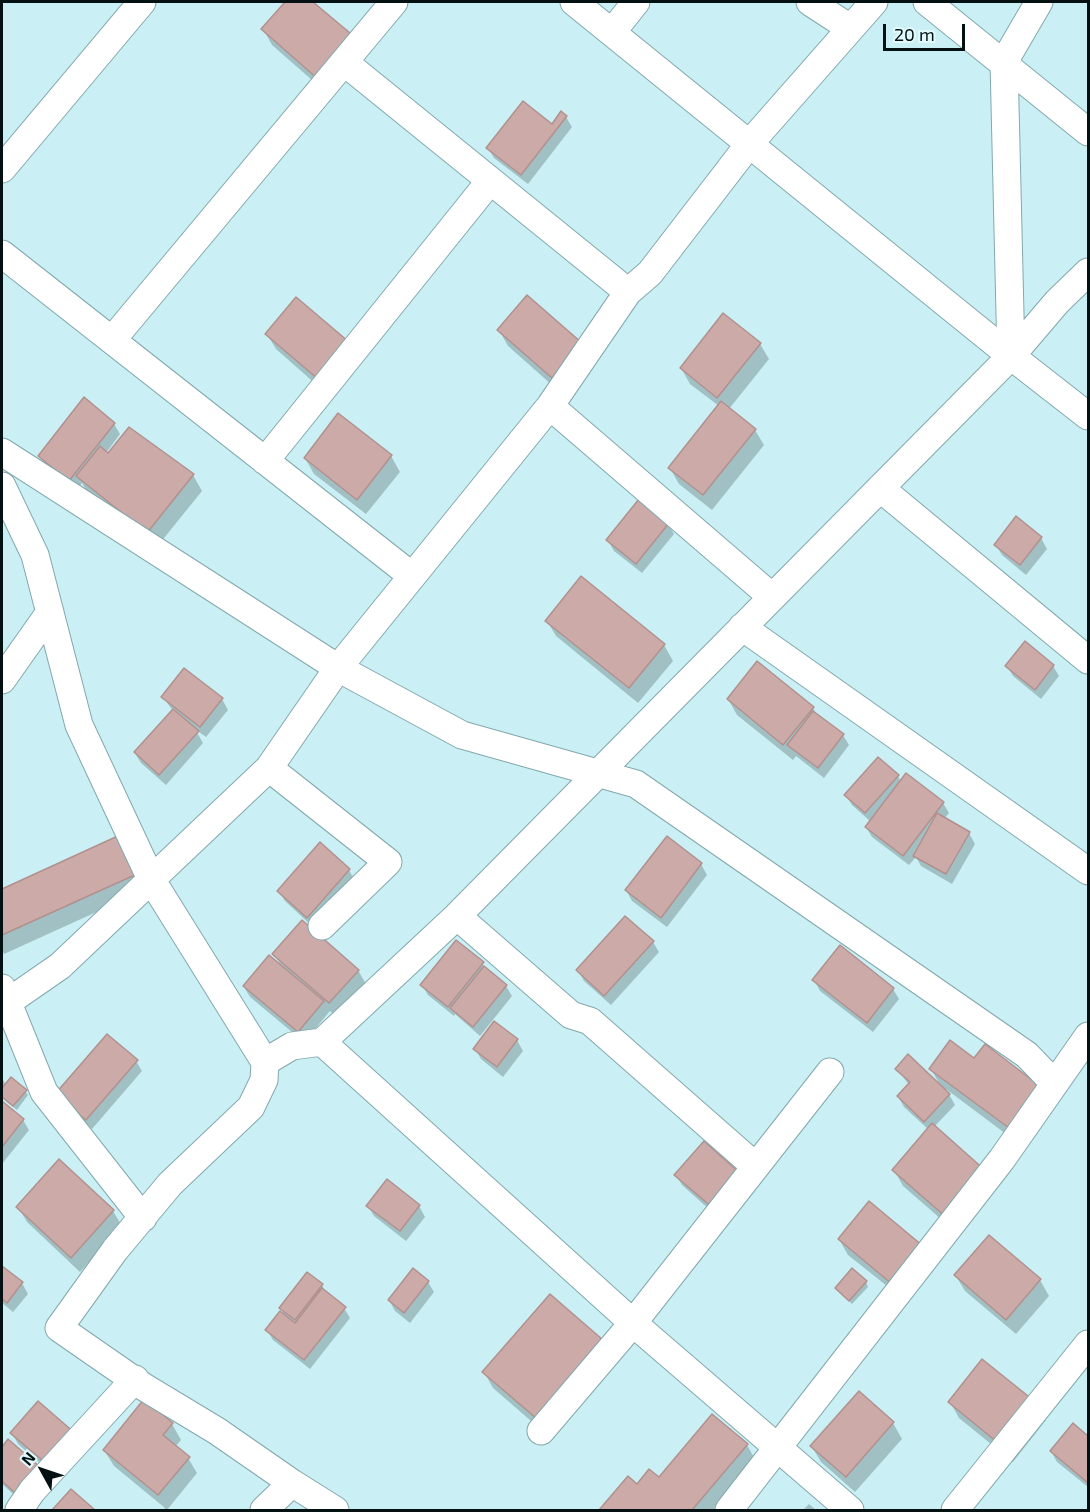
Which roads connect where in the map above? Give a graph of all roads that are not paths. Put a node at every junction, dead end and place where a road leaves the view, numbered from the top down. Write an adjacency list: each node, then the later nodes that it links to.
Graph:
1 (142, 2): 15 (street)
2 (394, 2): 11 (street)
3 (574, 2): 10 (street)
4 (636, 2): 10 (street)
5 (810, 2): 9 (street)
6 (874, 2): 9 (street)
7 (927, 2): 12 (street)
8 (1039, 2): 12 (street)
9 (850, 28): 14 (street)
10 (612, 32): 14 (street)
11 (344, 62): 16 (street); 20 (street)
12 (1004, 62): 13 (street); 21 (street)
13 (1089, 132)
14 (750, 143): 19 (street); 21 (street)
15 (2, 170)
16 (490, 181): 19 (street); 25 (street)
17 (2, 254): 20 (street)
18 (1089, 272): 21 (street)
19 (628, 292): 22 (street)
20 (112, 340): 25 (street)
21 (1011, 356): 23 (street); 27 (street)
22 (550, 406): 28 (street); 29 (street)
23 (1089, 416)
24 (2, 452): 33 (street)
25 (265, 461): 28 (street)
26 (2, 486): 30 (street)
27 (880, 488): 29 (street); 32 (street)
28 (412, 576): 33 (street)
29 (772, 597): 31 (street)
30 (50, 612): 34 (street); 38 (street)
31 (742, 627): 36 (street); 37 (street)
32 (1089, 660)
33 (338, 668): 35 (street); 36 (street)
34 (2, 680)
35 (269, 768): 38 (street); 40 (street)
36 (598, 772): 39 (street); 46 (street)
37 (1089, 871)
38 (151, 879): 41 (street); 44 (street)
39 (457, 916): 43 (street); 47 (street)
40 (322, 926)
41 (4, 1000): 48 (street)
42 (1089, 1036): 46 (street)
43 (322, 1042): 44 (street); 49 (street)
44 (265, 1062): 48 (street)
45 (830, 1072): 47 (street)
46 (1053, 1083): 53 (street)
47 (755, 1166): 49 (street)
48 (142, 1218): 51 (street)
49 (633, 1323): 52 (street); 53 (street)
50 (1089, 1344): 60 (street)
51 (135, 1379): 54 (street); 55 (street)
52 (541, 1431)
53 (779, 1449): 58 (street); 59 (street)
54 (292, 1483): 56 (street); 57 (street)
55 (18, 1510)
56 (264, 1510)
57 (335, 1510)
58 (729, 1510)
59 (850, 1510)
60 (955, 1510)

